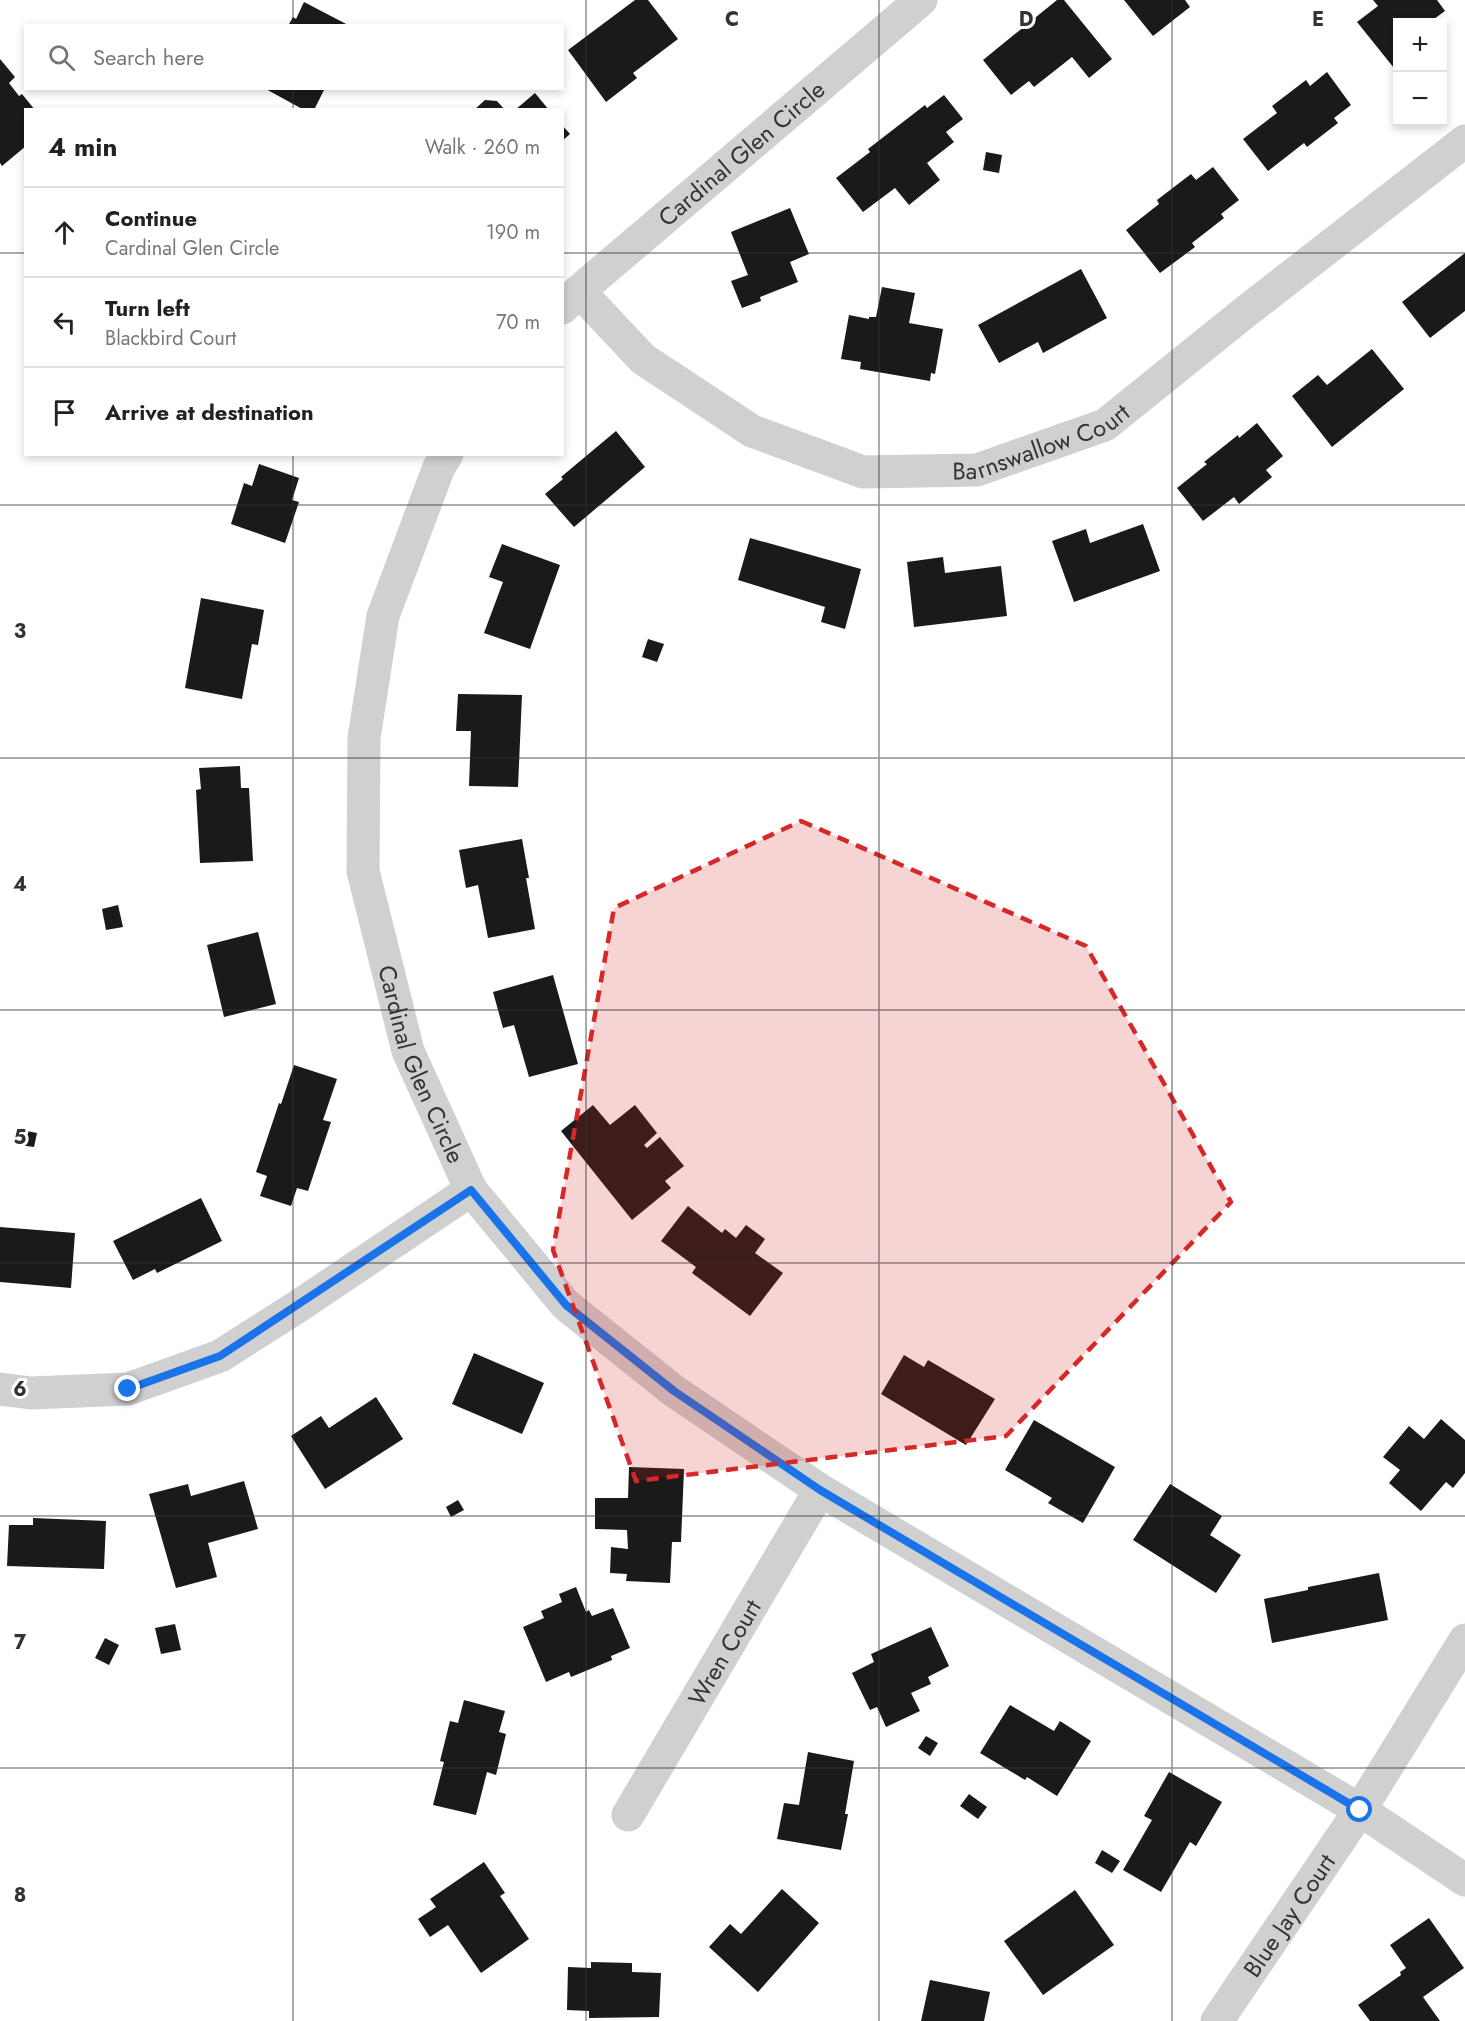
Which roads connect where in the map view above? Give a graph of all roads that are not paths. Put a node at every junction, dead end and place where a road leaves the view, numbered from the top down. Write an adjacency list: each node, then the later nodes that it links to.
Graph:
1 (921, 0): 3 (street, Cardinal Glen Circle)
2 (1465, 141): 3 (street, Barnswallow Court)
3 (571, 299)
4 (446, 456): 5 (street, Cardinal Glen Circle)
5 (471, 1190): 6 (street); 7 (street, Cardinal Glen Circle)
6 (0, 1389)
7 (820, 1490): 9 (street, Cardinal Glen Circle); 10 (street, Wren Court)
8 (1465, 1640): 9 (street, Blue Jay Court)
9 (1360, 1810): 11 (street, Cardinal Glen Circle); 12 (street, Blue Jay Court)
10 (628, 1815)
11 (1465, 1880)
12 (1217, 2021)

